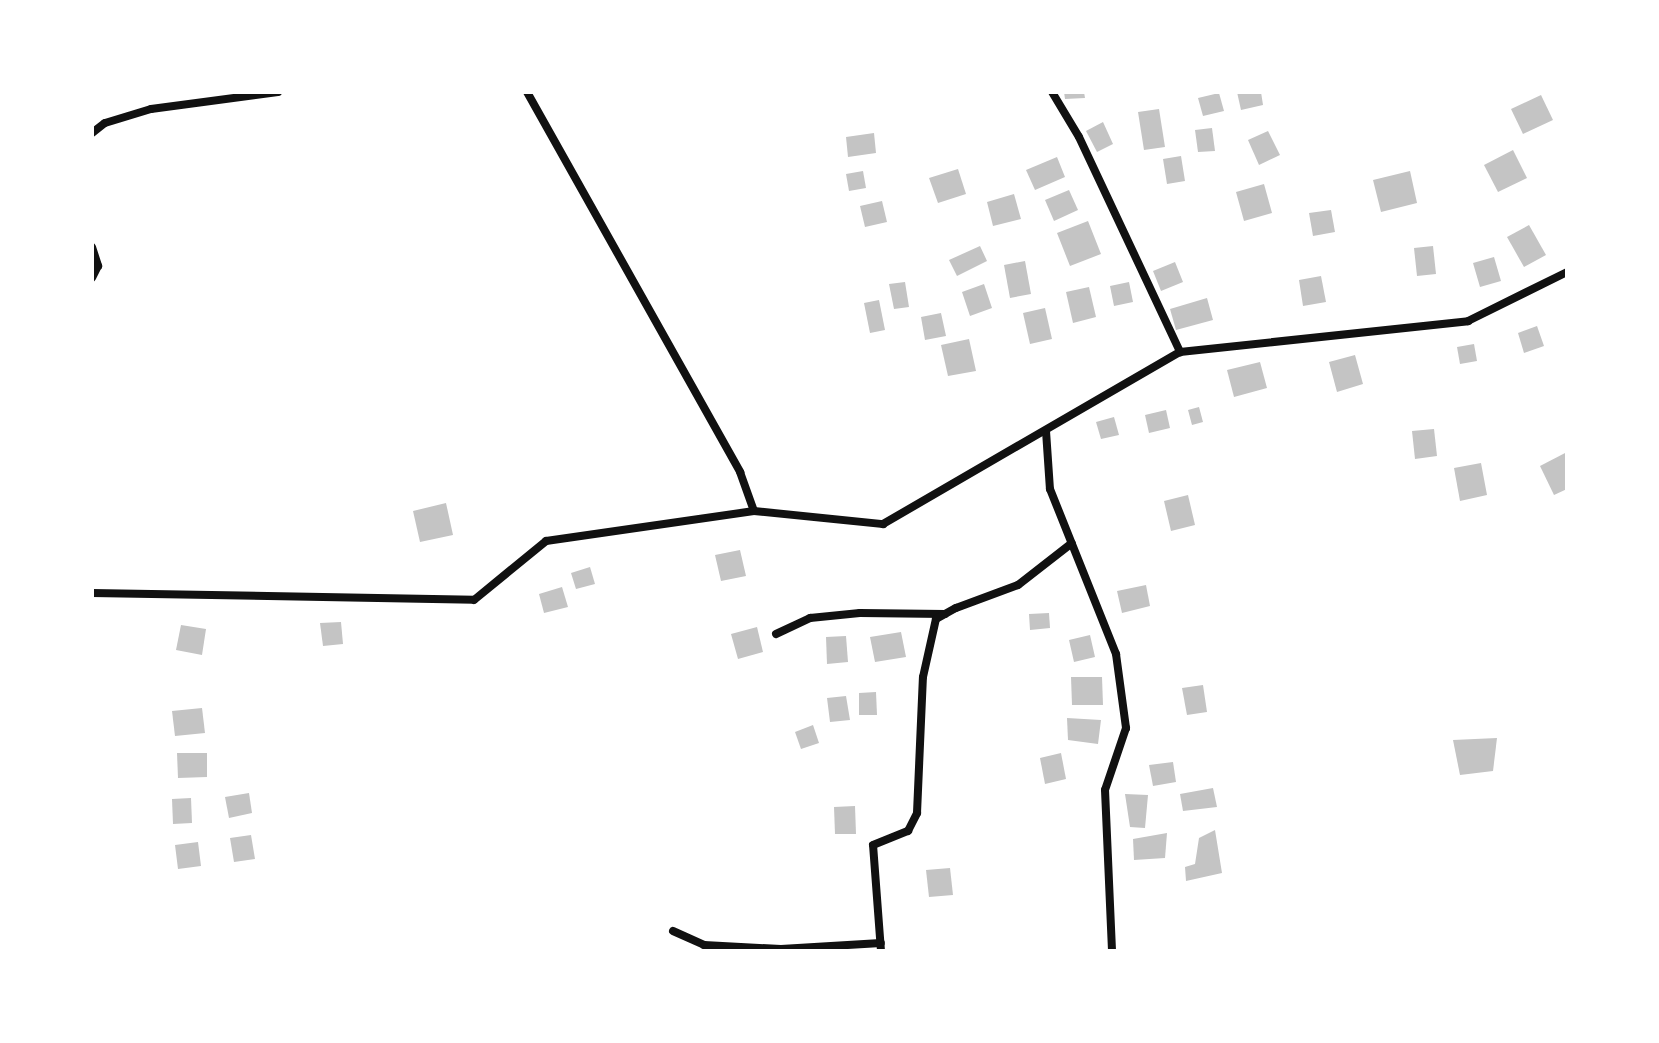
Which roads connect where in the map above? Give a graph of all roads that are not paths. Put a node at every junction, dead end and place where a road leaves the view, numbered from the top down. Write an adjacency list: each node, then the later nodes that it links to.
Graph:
1 (278, 92): 4 (street)
2 (527, 92): 10 (street)
3 (1052, 92): 8 (street)
4 (92, 133)
5 (92, 247): 7 (street)
6 (1567, 272): 8 (street)
7 (92, 278)
8 (1180, 352): 9 (street)
9 (1046, 431): 10 (street); 11 (street)
10 (754, 511): 12 (street)
11 (1072, 543): 13 (street); 17 (street)
12 (92, 593)
13 (946, 614): 14 (street); 16 (street)
14 (776, 634)
15 (673, 931): 16 (street)
16 (881, 947)
17 (1112, 951)

